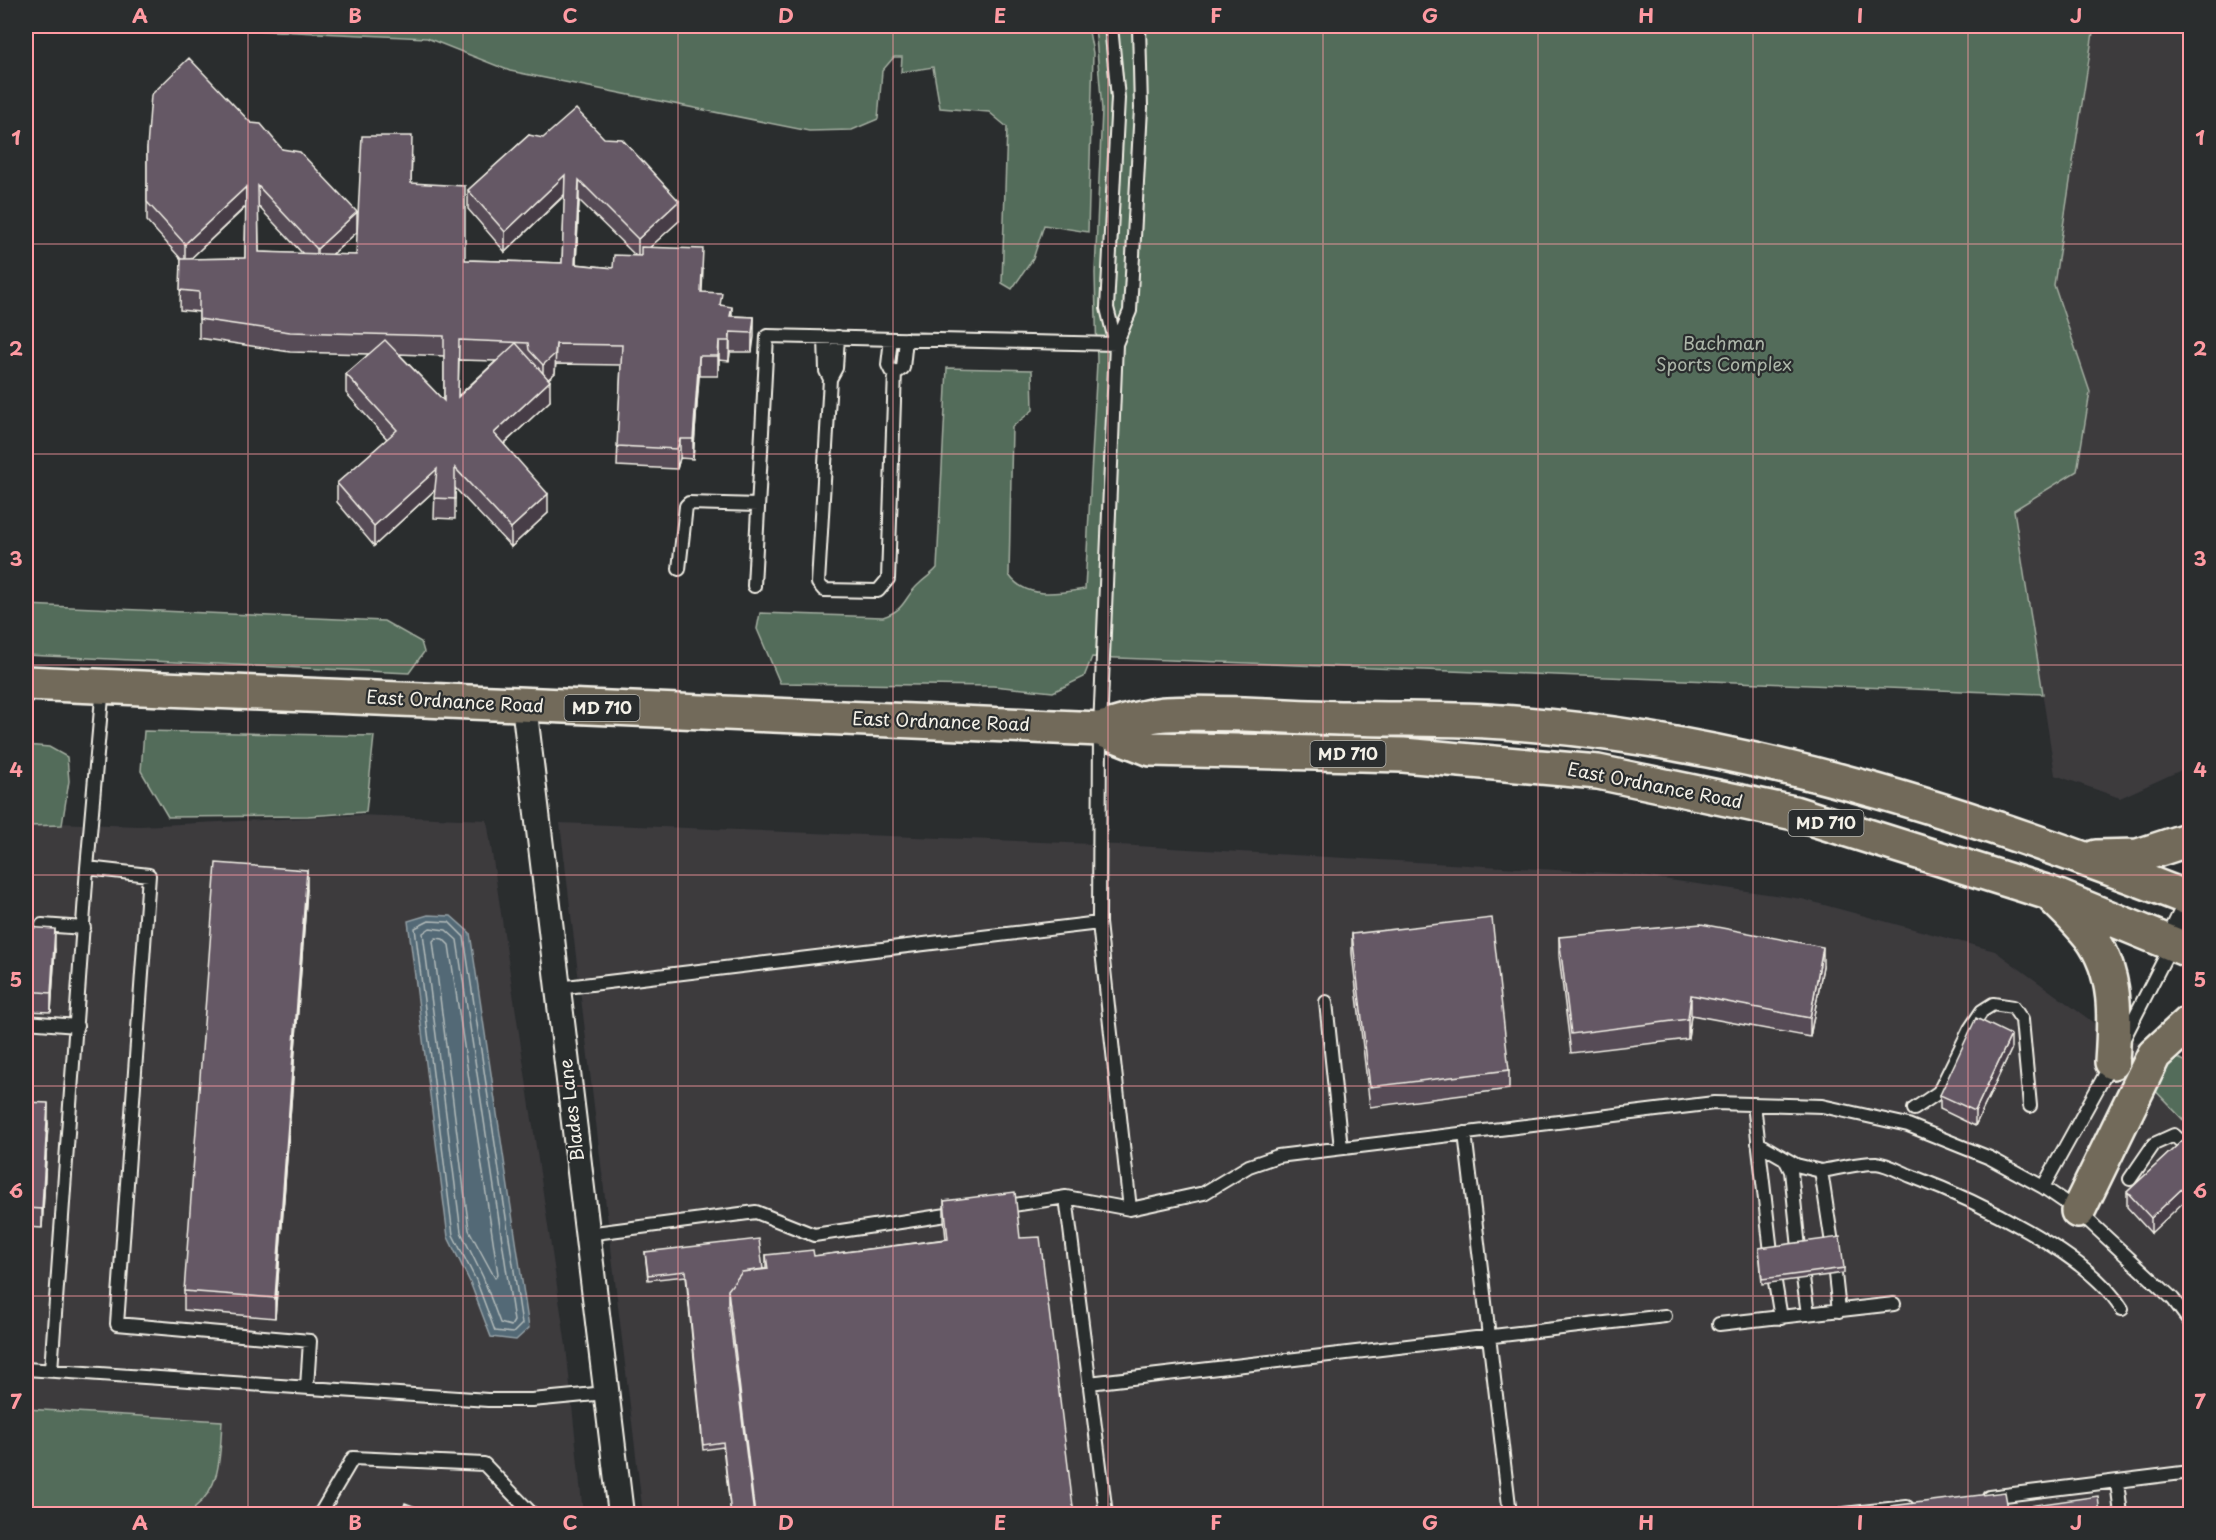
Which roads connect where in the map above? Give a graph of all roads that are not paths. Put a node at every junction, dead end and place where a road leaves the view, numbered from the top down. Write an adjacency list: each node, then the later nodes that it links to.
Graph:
1 (1111, 26): 7 (lane)
2 (1139, 26): 7 (lane)
3 (825, 337): 4 (lane); 9 (lane); 10 (lane)
4 (838, 338): 5 (lane); 9 (lane)
5 (891, 339): 6 (lane); 8 (lane)
6 (906, 339): 7 (lane); 8 (lane)
7 (1116, 344): 16 (lane)
8 (895, 371): 9 (lane)
9 (830, 379)
10 (758, 506): 11 (lane); 12 (lane)
11 (679, 570)
12 (754, 586)
13 (26, 683): 14 (main road, East Ordnance Road / MD 710)
14 (104, 686): 15 (main road, East Ordnance Road / MD 710); 19 (lane)
15 (524, 705): 16 (main road, East Ordnance Road / MD 710); 27 (street, Blades Lane)
16 (1101, 729): 18 (main road, East Ordnance Road / MD 710); 20 (main road, East Ordnance Road / MD 710); 23 (lane)
17 (2190, 839): 18 (main road)
18 (2080, 856): 21 (main road, East Ordnance Road / MD 710)
19 (87, 868): 25 (lane); 68 (lane)
20 (2049, 892): 26 (main road, East Ordnance Road / MD 710); 32 (main road)
21 (2190, 899)
22 (2190, 905): 26 (street)
23 (1099, 923): 27 (lane); 46 (lane)
24 (42, 926): 25 (lane)
25 (84, 928): 31 (lane)
26 (2181, 946): 32 (lane)
27 (558, 988): 49 (street, Blades Lane)
28 (1326, 1002): 38 (lane)
29 (26, 1022): 31 (lane)
30 (2190, 1022): 47 (main road)
31 (77, 1026): 66 (lane)
32 (2112, 1062): 43 (lane)
33 (1754, 1104): 36 (lane); 37 (lane); 43 (lane)
34 (2030, 1106): 35 (lane)
35 (1914, 1109)
36 (1465, 1133): 38 (lane); 64 (lane)
37 (1758, 1143): 40 (lane); 52 (lane)
38 (1341, 1148): 46 (lane)
39 (2190, 1150): 42 (lane)
40 (1785, 1159): 41 (lane); 51 (lane)
41 (1821, 1171): 50 (lane); 57 (lane)
42 (2130, 1179)
43 (2043, 1187): 47 (lane)
44 (1066, 1197): 45 (lane); 46 (lane); 67 (lane)
45 (992, 1208)
46 (1130, 1209)
47 (2078, 1211): 62 (lane)
48 (970, 1212): 49 (lane)
49 (587, 1234): 69 (street, Blades Lane)
50 (1832, 1243)
51 (1799, 1248)
52 (1771, 1252)
53 (1835, 1274): 58 (lane)
54 (1803, 1278): 59 (lane)
55 (1775, 1282): 61 (lane)
56 (1894, 1304): 58 (lane)
57 (2122, 1309)
58 (1839, 1311): 59 (lane)
59 (1808, 1314): 61 (lane)
60 (1665, 1316): 64 (lane)
61 (1780, 1318): 63 (lane)
62 (2190, 1322)
63 (1719, 1324)
64 (1489, 1336): 67 (lane); 78 (lane)
65 (26, 1369): 66 (lane)
66 (51, 1370): 68 (lane)
67 (1089, 1383): 77 (lane)
68 (307, 1387): 69 (lane)
69 (606, 1393): 76 (street, Blades Lane)
70 (2190, 1472): 71 (lane)
71 (2117, 1482): 72 (lane); 80 (lane)
72 (1974, 1499)
73 (1919, 1506): 79 (lane)
74 (320, 1515): 75 (lane)
75 (532, 1515)
76 (621, 1515)
77 (1106, 1515)
78 (1510, 1515)
79 (1844, 1515)
80 (2121, 1515)

